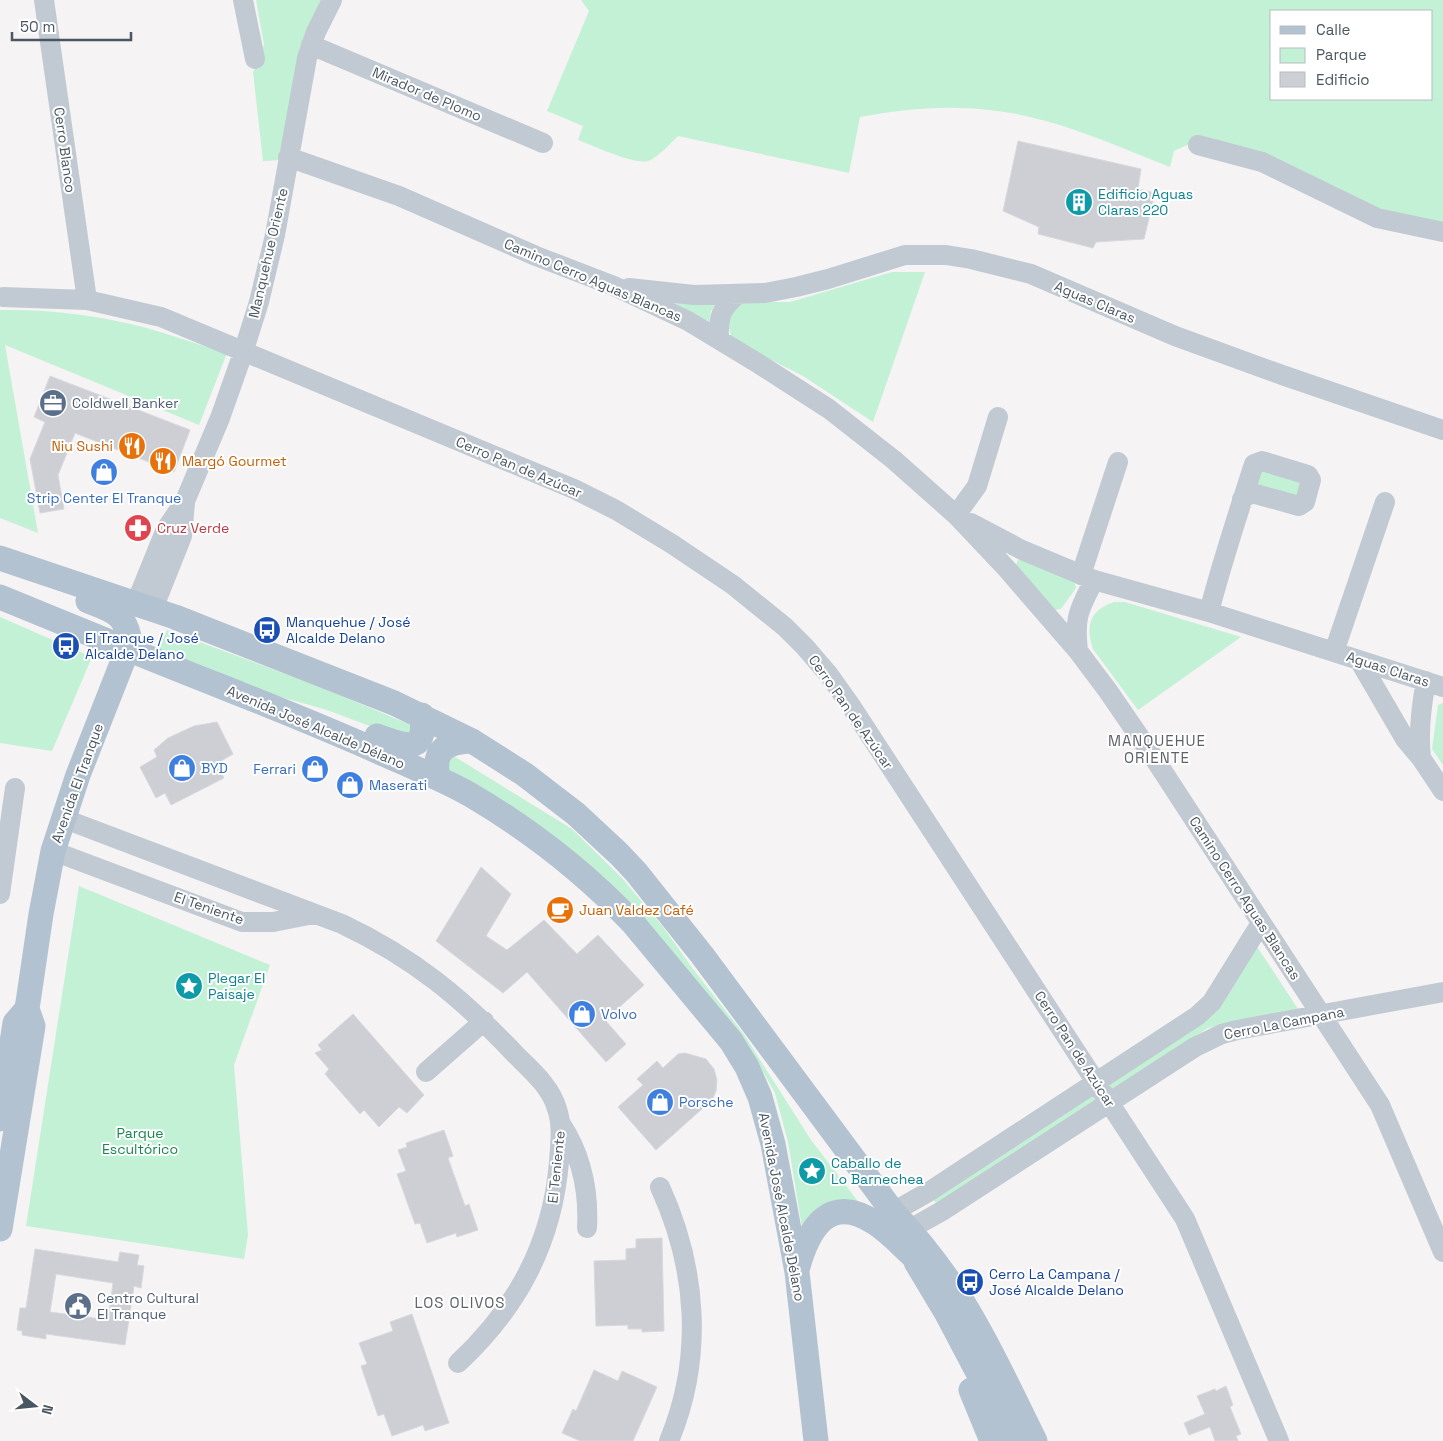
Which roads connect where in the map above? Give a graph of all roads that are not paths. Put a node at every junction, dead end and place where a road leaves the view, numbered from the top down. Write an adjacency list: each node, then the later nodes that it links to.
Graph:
1 (44, 0): 13 (street, Cerro Blanco)
2 (244, 0): 5 (street)
3 (332, 0): 4 (street, Manquehue Oriente)
4 (312, 45): 6 (street, Mirador de Plomo); 8 (street, Manquehue Oriente)
5 (255, 59)
6 (543, 142)
7 (1198, 145): 9 (street)
8 (288, 157): 10 (street, Camino Cerro Aguas Blancas); 15 (street, Manquehue Oriente)
9 (1443, 232)
10 (614, 286): 11 (street, Aguas Claras); 14 (street, Camino Cerro Aguas Blancas)
11 (738, 294): 14 (street); 17 (street, Aguas Claras)
12 (3, 297): 13 (street, Cerro Pan de Azúcar)
13 (87, 300): 15 (street, Cerro Pan de Azúcar)
14 (719, 339): 21 (street, Camino Cerro Aguas Blancas)
15 (243, 353): 27 (street, Manquehue Oriente); 55 (street, Cerro Pan de Azúcar)
16 (998, 417): 21 (street)
17 (1443, 430)
18 (1118, 462): 25 (street)
19 (1242, 499): 28 (street)
20 (1385, 502): 33 (street, Aguas Claras)
21 (956, 515): 22 (street, Aguas Claras); 24 (street, Camino Cerro Aguas Blancas)
22 (1022, 550): 24 (street); 25 (street, Aguas Claras)
23 (0, 559): 27 (main road); 31 (main road)
24 (1007, 569): 29 (street, Camino Cerro Aguas Blancas)
25 (1088, 578): 28 (street, Aguas Claras); 30 (street)
26 (0, 597): 31 (main road, Avenida José Alcalde Délano)
27 (145, 606): 36 (main road)
28 (1209, 612): 33 (street, Aguas Claras)
29 (1049, 617): 30 (street); 32 (street, Camino Cerro Aguas Blancas)
30 (1077, 617): 32 (street)
31 (128, 650): 37 (main road, Avenida José Alcalde Délano); 43 (main road, Avenida El Tranque)
32 (1078, 651): 49 (street, Camino Cerro Aguas Blancas)
33 (1334, 652): 34 (street, Aguas Claras)
34 (1359, 660): 35 (street, Aguas Claras); 39 (street)
35 (1434, 684): 39 (street)
36 (422, 715): 37 (main road); 38 (main road)
37 (298, 717): 40 (main road, Avenida José Alcalde Délano)
38 (472, 741): 40 (main road); 61 (main road)
39 (1421, 758): 42 (street)
40 (438, 778): 66 (main road, Avenida José Alcalde Délano)
41 (15, 788): 47 (street)
42 (1443, 791)
43 (62, 818): 44 (street, El Teniente); 45 (main road, Avenida El Tranque)
44 (148, 850): 46 (street); 48 (street, El Teniente)
45 (52, 851): 46 (street, El Teniente); 51 (main road, Avenida El Tranque)
46 (136, 881): 48 (street, El Teniente)
47 (0, 894)
48 (314, 914): 53 (street, El Teniente)
49 (1261, 923): 52 (street, Camino Cerro Aguas Blancas); 55 (street)
50 (1443, 992): 52 (street, Cerro La Campana)
51 (27, 1009): 57 (main road, Avenida El Tranque); 59 (main road, Avenida El Tranque)
52 (1322, 1015): 56 (street, Cerro La Campana); 64 (street, Camino Cerro Aguas Blancas)
53 (484, 1021): 54 (street); 58 (street, El Teniente)
54 (426, 1072)
55 (1095, 1082): 56 (street, Cerro Pan de Azúcar); 61 (street)
56 (1110, 1104): 61 (street, Cerro La Campana); 74 (street, Cerro Pan de Azúcar)
57 (0, 1119)
58 (560, 1122): 62 (street, El Teniente); 68 (street, El Teniente)
59 (7, 1149): 63 (main road, Avenida El Tranque)
60 (660, 1187): 69 (street)
61 (901, 1221): 65 (main road); 73 (main road)
62 (586, 1228)
63 (0, 1229)
64 (1443, 1252)
65 (913, 1256): 66 (main road); 67 (main road)
66 (796, 1272): 70 (main road, Avenida José Alcalde Délano)
67 (946, 1312): 71 (main road); 72 (main road)
68 (458, 1363)
69 (669, 1441)
70 (816, 1441)
71 (992, 1441)
72 (1014, 1441)
73 (1035, 1441)
74 (1279, 1441)

